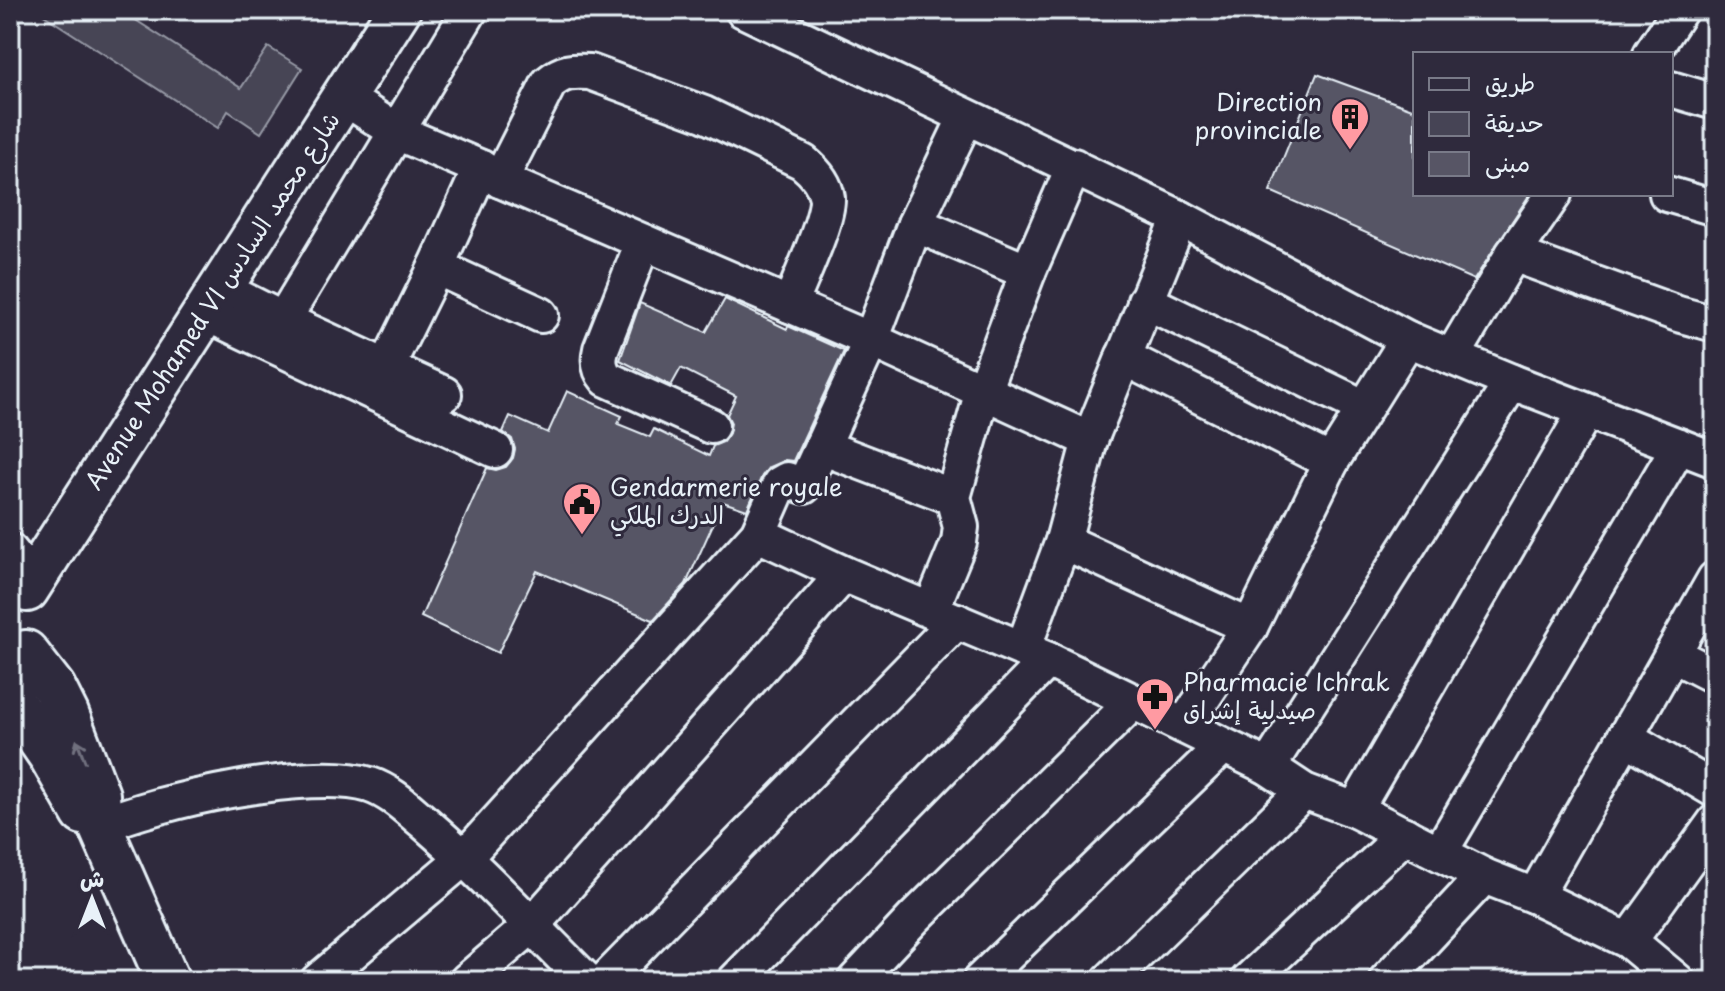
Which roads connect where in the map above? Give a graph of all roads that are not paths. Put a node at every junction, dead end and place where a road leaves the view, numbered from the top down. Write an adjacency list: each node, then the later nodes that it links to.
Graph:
1 (398, 10): 7 (main road, Avenue Mohamed VI شارع محمد السادس)
2 (470, 10): 10 (street)
3 (743, 10): 9 (street)
4 (1680, 10): 5 (street)
5 (1652, 52)
6 (1673, 90): 8 (street)
7 (345, 98): 10 (street); 22 (main road, Avenue Mohamed VI شارع محمد السادس)
8 (1715, 102)
9 (966, 117): 11 (street); 17 (street)
10 (399, 133): 12 (street); 26 (street)
11 (1074, 166): 16 (street); 21 (street)
12 (490, 174): 18 (street); 20 (street); 24 (street)
13 (1553, 196): 19 (street)
14 (1673, 196): 15 (street)
15 (1715, 208)
16 (1180, 218): 23 (street); 28 (street)
17 (915, 224): 21 (street); 29 (street)
18 (643, 242): 24 (street); 38 (street)
19 (1513, 254): 27 (street); 31 (street)
20 (436, 267): 25 (street); 32 (street)
21 (1028, 272): 34 (street)
22 (212, 301): 26 (street); 42 (street); 50 (main road, Avenue Mohamed VI شارع محمد السادس)
23 (1145, 301): 30 (street); 36 (street)
24 (790, 305): 29 (street)
25 (541, 315)
26 (283, 320): 32 (street)
27 (1715, 324)
28 (1408, 339): 31 (street); 36 (street)
29 (871, 340): 34 (street); 41 (street)
30 (1123, 357): 39 (street); 44 (street)
31 (1452, 357): 33 (street)
32 (386, 368): 35 (street)
33 (1512, 382): 37 (street); 61 (street)
34 (983, 391): 39 (street); 45 (street)
35 (444, 394)
36 (1363, 407): 44 (street)
37 (1586, 411): 40 (street); 64 (street)
38 (711, 426)
39 (1090, 440): 47 (street)
40 (1679, 446): 43 (street); 68 (street)
41 (822, 447): 45 (street); 46 (street)
42 (495, 450)
43 (1715, 460)
44 (1331, 462): 52 (street)
45 (953, 497): 51 (street)
46 (758, 534): 48 (street); 69 (street)
47 (1063, 541): 52 (street); 53 (street)
48 (844, 574): 51 (street); 72 (street)
49 (1712, 591): 54 (street)
50 (19, 616): 66 (main road, one-way to 50)
51 (944, 616): 53 (street); 78 (street)
52 (1250, 627): 58 (street)
53 (1035, 654): 57 (street); 79 (street)
54 (1672, 654): 55 (street); 59 (street)
55 (1715, 676)
56 (10, 698): 66 (main road)
57 (1133, 702): 58 (street); 80 (street)
58 (1184, 726): 60 (street)
59 (1625, 737): 62 (street); 71 (street)
60 (1223, 746): 61 (street); 81 (street)
61 (1268, 767): 63 (street)
62 (1715, 790)
63 (1304, 791): 64 (street); 82 (street)
64 (1355, 810): 67 (street)
65 (1715, 822): 73 (street)
66 (100, 826): 69 (street); 74 (main road)
67 (1405, 835): 68 (street); 83 (street)
68 (1440, 852): 70 (street)
69 (465, 857): 72 (street); 75 (street)
70 (1484, 876): 71 (street); 84 (street)
71 (1535, 896): 73 (street)
72 (531, 926): 76 (street); 77 (street)
73 (1629, 941): 85 (street)
74 (168, 981)
75 (318, 981)
76 (467, 981)
77 (587, 981)
78 (605, 981)
79 (735, 981)
80 (855, 981)
81 (980, 981)
82 (1109, 981)
83 (1248, 981)
84 (1386, 981)
85 (1677, 981)

